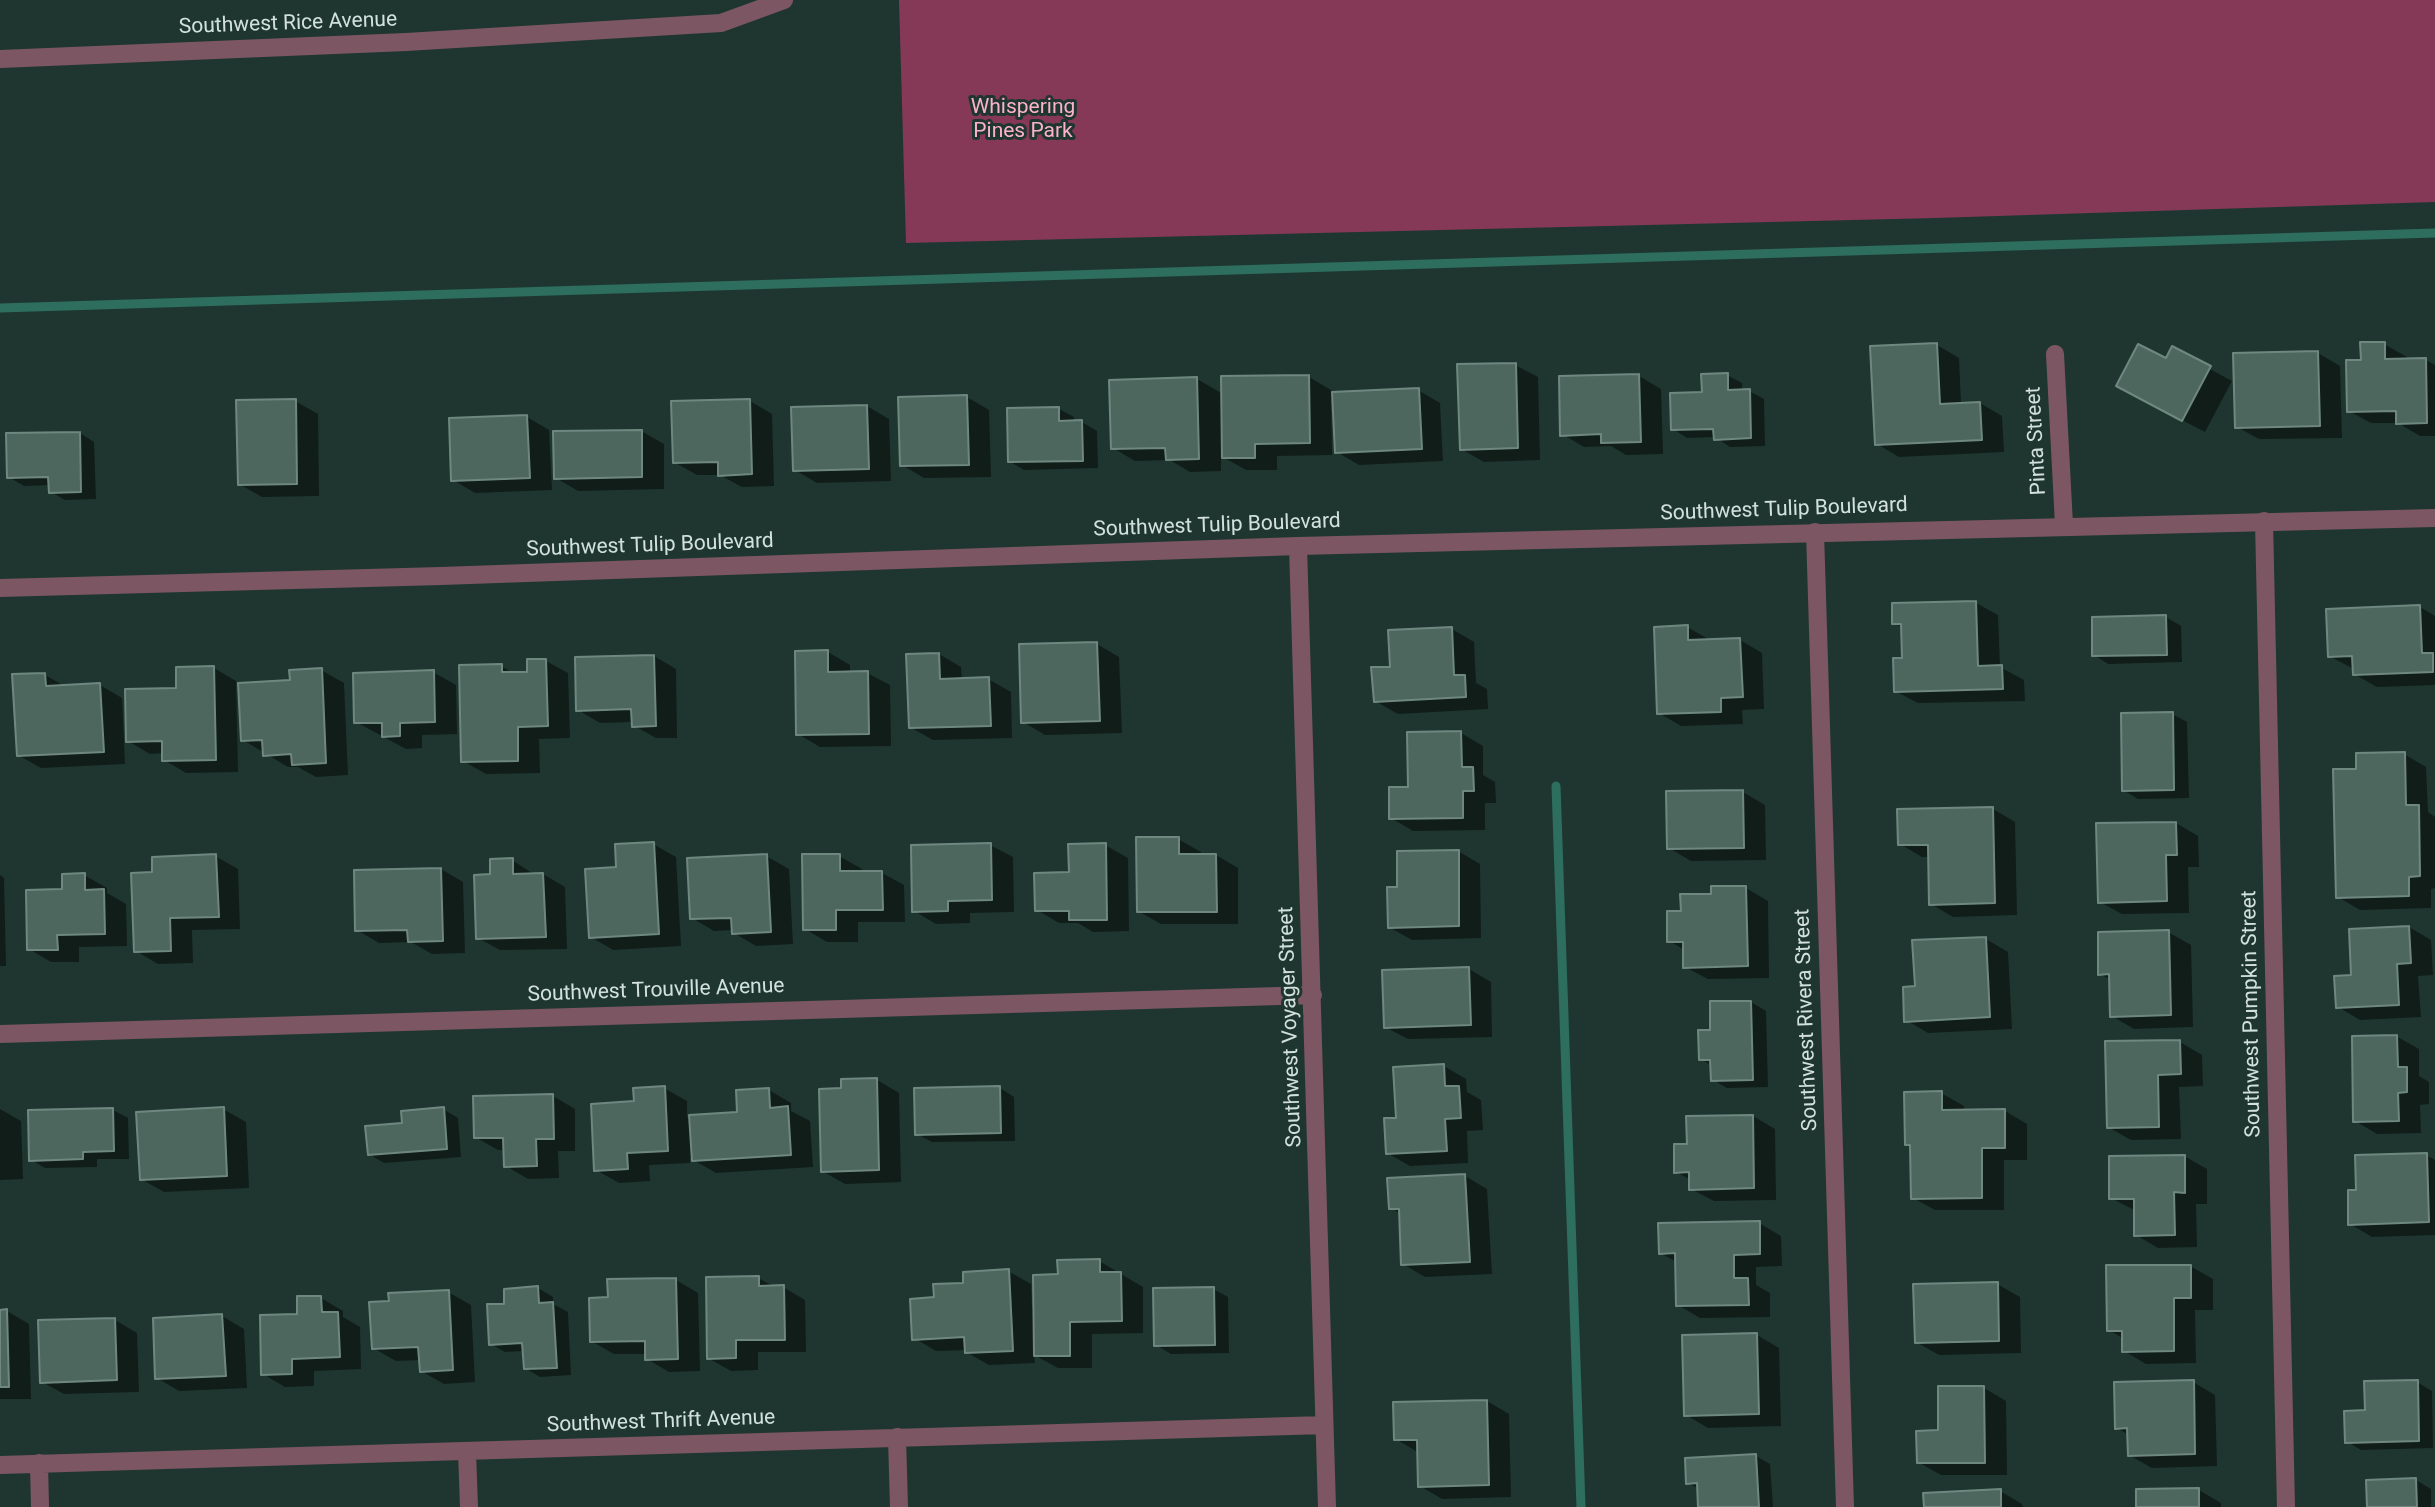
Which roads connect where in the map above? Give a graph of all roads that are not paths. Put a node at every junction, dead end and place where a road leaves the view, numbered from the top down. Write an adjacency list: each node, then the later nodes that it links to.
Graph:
1 (784, 0): 2 (street, Southwest Rice Avenue)
2 (0, 59)
3 (2055, 354): 6 (street, Pinta Street)
4 (2435, 518): 5 (street, Southwest Tulip Boulevard)
5 (2264, 521): 6 (street, Southwest Tulip Boulevard); 22 (street, Southwest Pumpkin Street)
6 (2064, 526): 7 (street, Southwest Tulip Boulevard)
7 (1815, 532): 8 (street, Southwest Tulip Boulevard); 21 (street, Southwest Rivera Street)
8 (1298, 546): 9 (street, Southwest Tulip Boulevard); 10 (street, Southwest Voyager Street)
9 (0, 588)
10 (1313, 995): 11 (street, Southwest Trouville Avenue); 12 (street, Southwest Voyager Street)
11 (0, 1034)
12 (1324, 1425): 13 (street, Southwest Thrift Avenue); 20 (street, Southwest Voyager Street)
13 (897, 1437): 14 (street, Southwest Thrift Avenue); 19 (street)
14 (467, 1451): 15 (street, Southwest Thrift Avenue); 18 (street)
15 (39, 1463): 16 (street, Southwest Thrift Avenue); 17 (street)
16 (0, 1465)
17 (40, 1507)
18 (469, 1507)
19 (899, 1507)
20 (1327, 1507)
21 (1845, 1507)
22 (2286, 1507)

